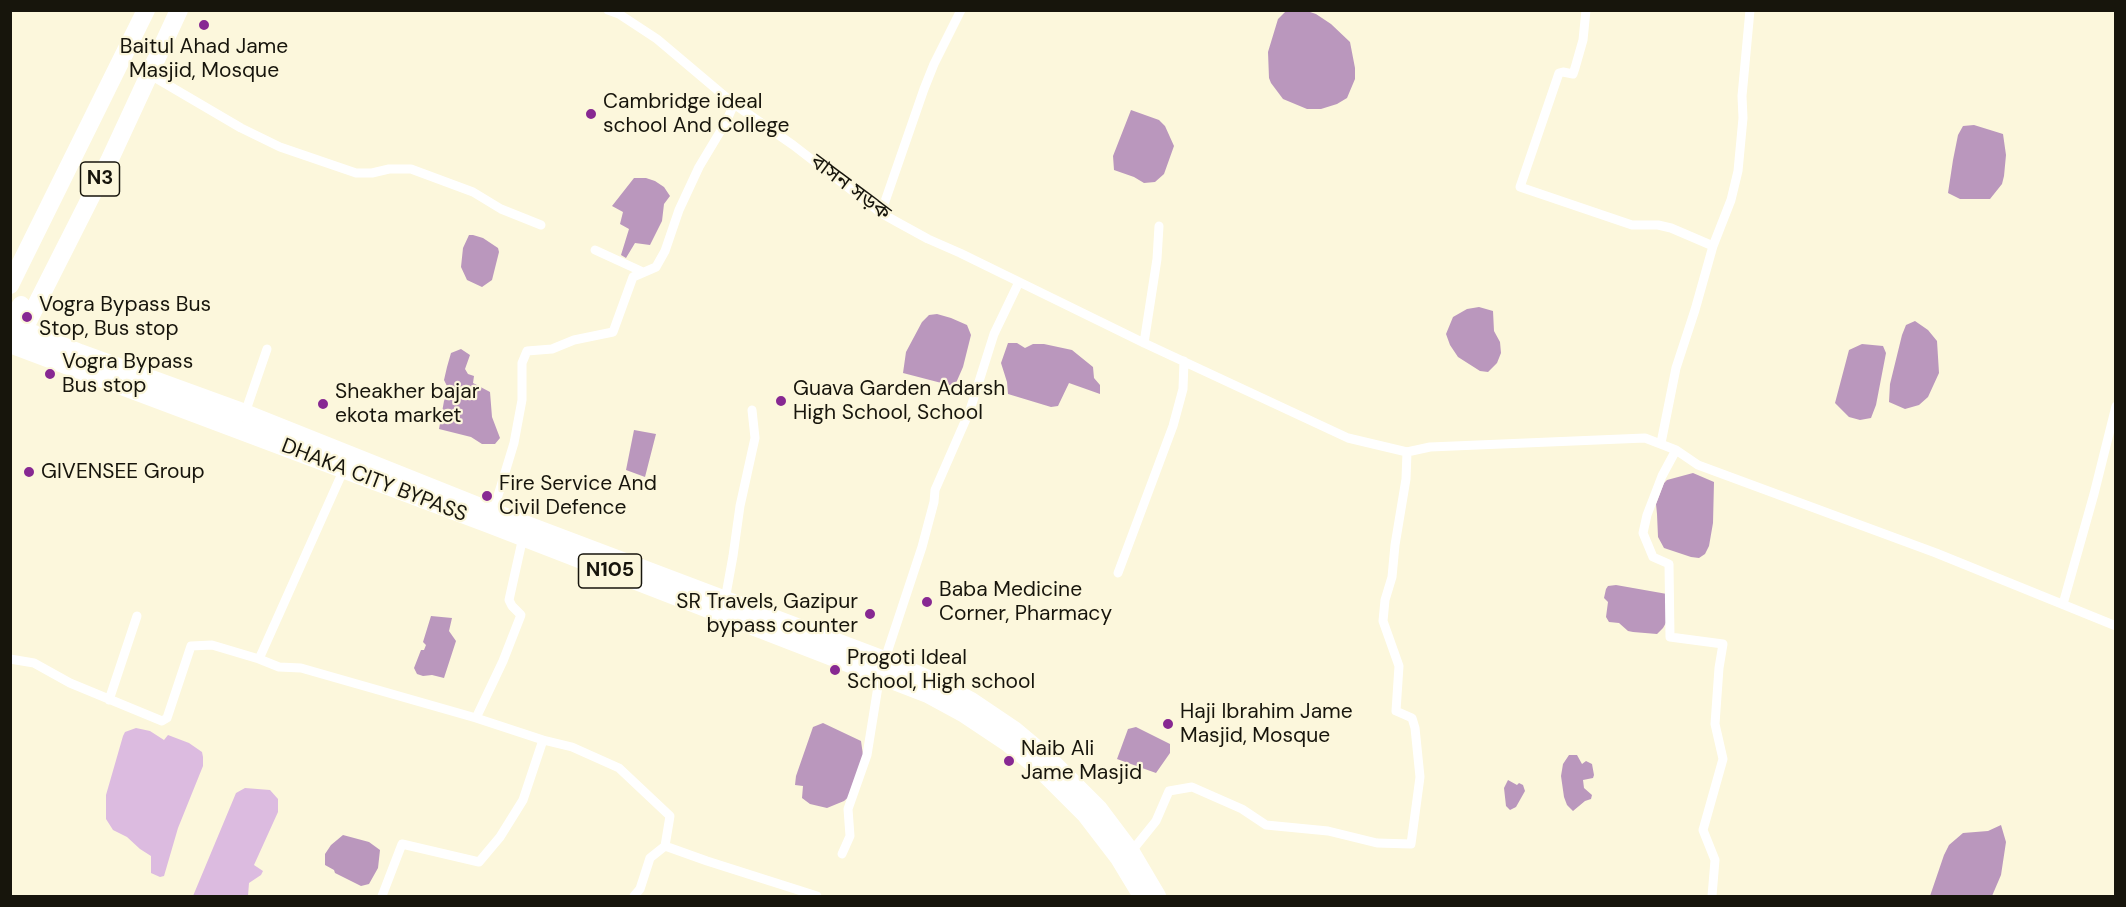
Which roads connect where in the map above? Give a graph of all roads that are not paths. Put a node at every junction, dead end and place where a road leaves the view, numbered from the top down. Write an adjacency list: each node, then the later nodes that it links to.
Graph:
1 (146, 10): 16 (highway, N3)
2 (179, 10): 7 (highway, N3)
3 (608, 10): 8 (street, বাসন সড়ক)
4 (961, 10): 9 (street)
5 (1586, 10): 12 (street)
6 (1750, 10): 12 (street)
7 (149, 74): 10 (street); 18 (highway, N3)
8 (734, 104): 9 (street, বাসন সড়ক); 14 (street)
9 (881, 213): 15 (street, বাসন সড়ক)
10 (541, 225)
11 (1159, 226): 19 (street)
12 (1713, 246): 25 (street)
13 (596, 250): 14 (street)
14 (643, 272): 29 (street)
15 (1018, 282): 19 (street, বাসন সড়ক); 38 (street)
16 (10, 285)
17 (21, 305): 18 (highway)
18 (14, 338): 24 (highway); 28 (highway, DHAKA CITY BYPASS / N105)
19 (1144, 343): 21 (street, বাসন সড়ক)
20 (267, 349): 24 (street)
21 (1184, 361): 27 (street, বাসন সড়ক); 31 (street)
22 (2115, 406): 33 (street)
23 (752, 410): 32 (street)
24 (245, 413): 29 (highway)
25 (1660, 443): 26 (street); 27 (street)
26 (1676, 450): 33 (street); 50 (street)
27 (1407, 452): 43 (street)
28 (344, 469): 30 (highway, DHAKA CITY BYPASS / N105); 37 (street)
29 (493, 512): 32 (highway)
30 (523, 537): 38 (highway, DHAKA CITY BYPASS / N105); 40 (street)
31 (1118, 573)
32 (725, 600): 38 (highway)
33 (2063, 604): 35 (street)
34 (137, 616): 39 (street)
35 (2115, 626)
36 (10, 659): 39 (street)
37 (259, 659): 39 (street); 40 (street)
38 (882, 667): 43 (highway); 44 (street); 48 (highway, DHAKA CITY BYPASS / N105)
39 (109, 700)
40 (476, 718): 41 (street)
41 (543, 741): 42 (street); 45 (street)
42 (665, 846): 46 (street); 47 (street)
43 (1131, 852): 49 (highway)
44 (842, 854)
45 (382, 897)
46 (634, 897)
47 (817, 897)
48 (1142, 897)
49 (1157, 897)
50 (1712, 897)

